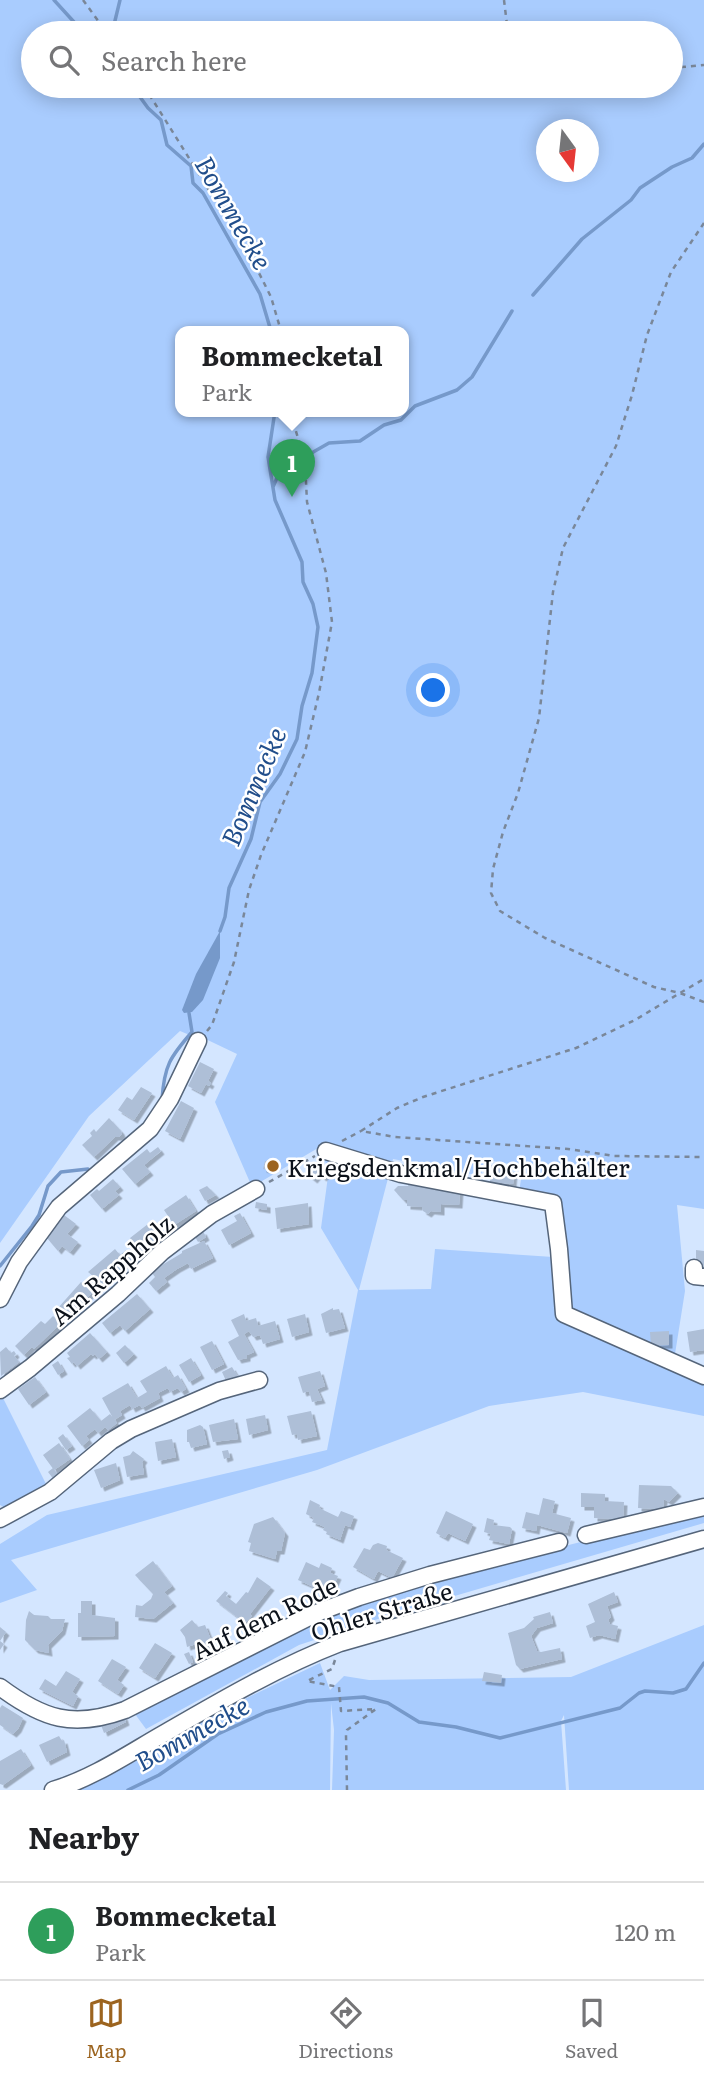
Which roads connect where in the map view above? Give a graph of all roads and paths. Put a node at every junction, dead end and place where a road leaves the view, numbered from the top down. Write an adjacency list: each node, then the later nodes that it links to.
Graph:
1 (83, 0): 3 (path)
2 (504, 0): 4 (path)
3 (98, 21)
4 (507, 21)
5 (704, 65): 6 (path)
6 (683, 67)
7 (151, 98): 9 (path)
8 (704, 223): 12 (path)
9 (280, 326)
10 (292, 417): 14 (path)
11 (704, 979): 12 (path)
12 (680, 993): 13 (path); 15 (path)
13 (704, 1002)
14 (198, 1041): 19 (street)
15 (361, 1131): 16 (path); 17 (path)
16 (326, 1151): 18 (path); 20 (street)
17 (704, 1157)
18 (256, 1189): 22 (street, Am Rappholz)
19 (0, 1299)
20 (704, 1376)
21 (259, 1380): 24 (street)
22 (0, 1390)
23 (704, 1507): 25 (street)
24 (0, 1519)
25 (586, 1535)
26 (704, 1539): 28 (street, Ohler Straße)
27 (559, 1542): 29 (street, Auf dem Rode)
28 (340, 1643): 30 (street, Ohler Straße); 31 (path)
29 (0, 1687)
30 (54, 1790)
31 (347, 1790)

